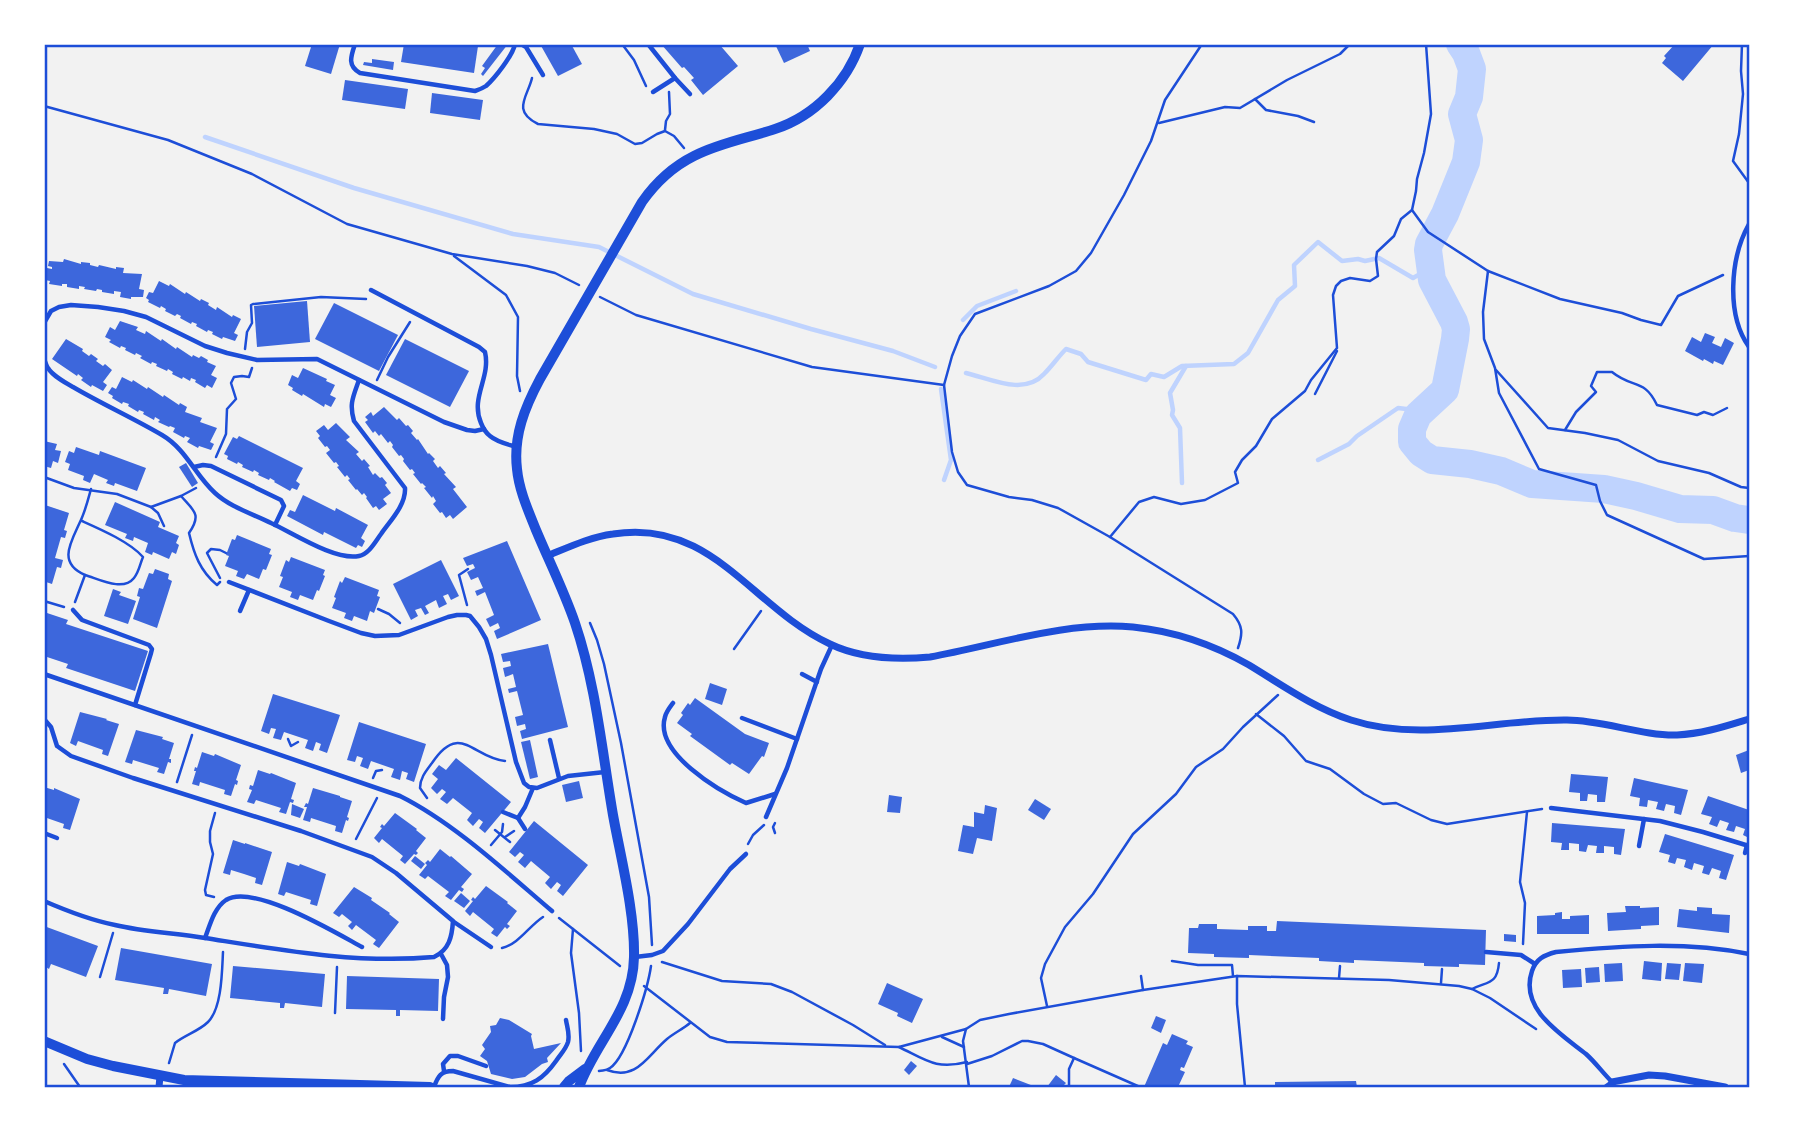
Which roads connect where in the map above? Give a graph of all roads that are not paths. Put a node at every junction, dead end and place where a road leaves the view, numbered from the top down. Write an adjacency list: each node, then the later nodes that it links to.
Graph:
1 (355, 44): 2 (lane)
2 (518, 44): 5 (lane)
3 (648, 44): 6 (lane)
4 (860, 44): 16 (street)
5 (543, 75)
6 (675, 78): 7 (lane); 8 (lane)
7 (653, 92)
8 (690, 94)
9 (1749, 224): 12 (lane)
10 (371, 290): 15 (lane)
11 (44, 323): 14 (lane)
12 (1749, 347)
13 (44, 358): 17 (lane)
14 (359, 380): 15 (lane); 18 (lane)
15 (484, 429): 16 (lane)
16 (516, 447): 19 (street)
17 (194, 467): 18 (lane); 18 (lane)
18 (275, 524)
19 (547, 556): 24 (street); 35 (street)
20 (229, 582): 21 (lane)
21 (249, 590): 23 (lane); 37 (lane)
22 (73, 610): 29 (lane)
23 (240, 611)
24 (832, 645): 27 (lane); 32 (street)
25 (44, 674): 29 (lane)
26 (802, 674): 27 (lane)
27 (817, 682): 33 (lane)
28 (673, 703): 38 (lane)
29 (135, 705): 52 (lane)
30 (742, 718): 33 (lane)
31 (44, 719): 53 (lane)
32 (1749, 719)
33 (797, 739): 38 (lane)
34 (550, 740): 36 (lane)
35 (606, 772): 36 (lane); 60 (street)
36 (559, 779): 37 (lane)
37 (533, 788): 42 (lane)
38 (776, 794): 41 (lane)
39 (1551, 808): 43 (lane)
40 (503, 812): 42 (lane)
41 (766, 817)
42 (518, 818): 44 (lane)
43 (1644, 818): 47 (lane); 48 (lane)
44 (525, 829)
45 (44, 833): 46 (lane)
46 (57, 838)
47 (1639, 846)
48 (1748, 846): 49 (lane)
49 (1745, 853)
50 (746, 854): 60 (lane)
51 (44, 901): 54 (lane)
52 (552, 911)
53 (453, 921): 56 (lane); 58 (lane)
54 (205, 938): 55 (lane); 58 (lane)
55 (362, 947)
56 (491, 947)
57 (1486, 952): 61 (lane)
58 (441, 954): 62 (lane)
59 (1749, 954): 61 (lane)
60 (634, 957): 66 (street)
61 (1535, 964): 70 (lane)
62 (443, 1019)
63 (566, 1020): 67 (lane)
64 (44, 1041): 68 (street)
65 (486, 1066): 67 (lane)
66 (586, 1069): 73 (street); 74 (street)
67 (444, 1072): 72 (lane)
68 (162, 1080): 69 (street)
69 (232, 1084): 71 (street)
70 (1608, 1085): 75 (street)
71 (391, 1086): 72 (street)
72 (432, 1087)
73 (564, 1087)
74 (579, 1087)
75 (1725, 1087)

